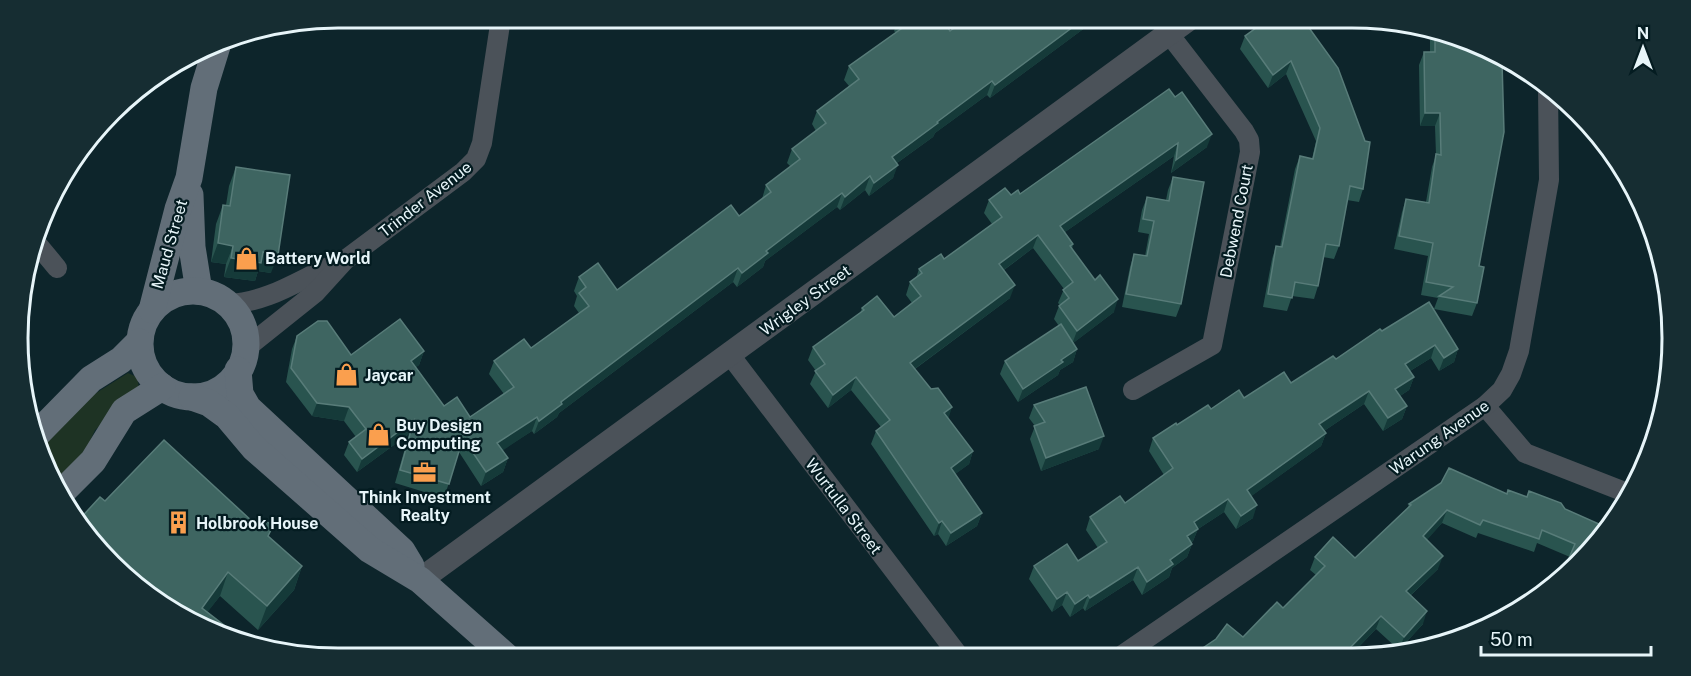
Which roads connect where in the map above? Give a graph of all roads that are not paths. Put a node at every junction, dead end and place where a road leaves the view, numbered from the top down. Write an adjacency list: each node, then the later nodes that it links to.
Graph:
1 (499, 28): 10 (street, Trinder Avenue)
2 (1176, 28): 3 (street, Wrigley Street)
3 (1168, 34): 16 (street, Wrigley Street); 19 (street, Debwend Court)
4 (214, 54): 6 (main road, Maud Street)
5 (203, 59): 6 (main road, Maud Street)
6 (204, 88): 8 (main road, Maud Street)
7 (1548, 98): 21 (street, Warung Avenue)
8 (189, 178): 12 (main road, Maud Street); 14 (main road, Maud Street)
9 (42, 250): 11 (street)
10 (345, 260): 13 (street, Trinder Avenue); 17 (street, Trinder Avenue)
11 (57, 268)
12 (199, 291): 13 (main road); 14 (main road)
13 (228, 304): 17 (main road)
14 (152, 310): 15 (main road)
15 (139, 342): 18 (main road); 22 (main road)
16 (730, 355): 25 (street, Wrigley Street); 27 (street, Wurtulla Street)
17 (242, 359): 20 (main road); 25 (main road)
18 (162, 387): 20 (main road); 23 (main road)
19 (1133, 390)
20 (192, 397): 25 (main road)
21 (1485, 406): 24 (street); 28 (street, Warung Avenue)
22 (42, 429)
23 (67, 487)
24 (1622, 491)
25 (420, 580): 26 (main road)
26 (497, 648)
27 (952, 648)
28 (1132, 648)

